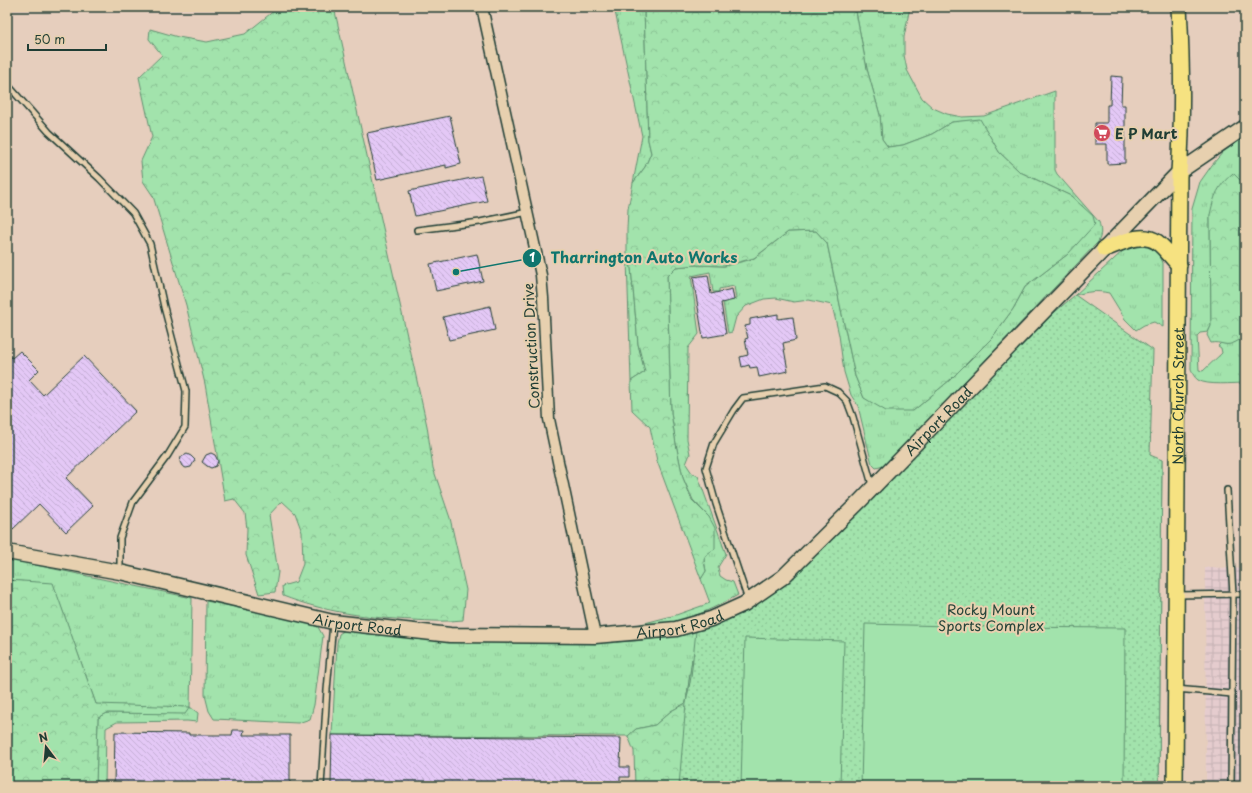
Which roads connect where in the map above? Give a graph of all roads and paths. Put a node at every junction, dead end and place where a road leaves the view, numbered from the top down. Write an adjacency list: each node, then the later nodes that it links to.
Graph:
1 (482, 7): 6 (street, Construction Drive)
2 (1179, 7): 5 (main road, North Church Street)
3 (7, 84): 13 (lane)
4 (1245, 127): 5 (main road, Airport Road)
5 (1179, 172): 8 (main road, Airport Road); 9 (main road, North Church Street)
6 (528, 212): 7 (lane); 19 (street, Construction Drive)
7 (417, 230)
8 (1104, 249): 9 (main road); 10 (main road, Airport Road)
9 (1179, 265): 16 (main road, North Church Street)
10 (873, 487): 17 (main road, Airport Road); 17 (lane)
11 (1227, 490): 14 (lane)
12 (7, 552): 13 (main road, Airport Road)
13 (120, 572): 18 (main road, Airport Road)
14 (1233, 594): 15 (lane); 16 (lane); 21 (lane)
15 (1245, 594)
16 (1176, 595): 20 (main road, North Church Street)
17 (748, 601): 19 (main road, Airport Road)
18 (333, 622): 19 (main road, Airport Road); 22 (lane)
19 (595, 636)
20 (1175, 689): 21 (lane); 23 (main road, North Church Street)
21 (1232, 694): 24 (lane)
22 (321, 786)
23 (1175, 786)
24 (1231, 786)

